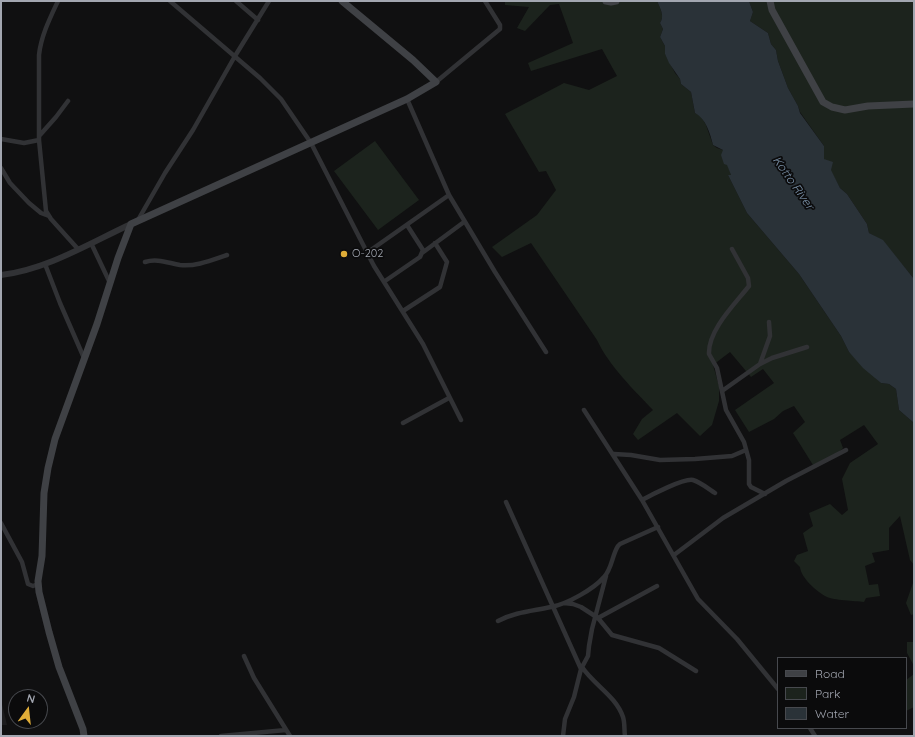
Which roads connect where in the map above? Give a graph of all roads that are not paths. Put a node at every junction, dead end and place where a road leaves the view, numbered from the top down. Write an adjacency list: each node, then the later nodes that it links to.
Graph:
1 (58, 1): 16 (street)
2 (170, 1): 11 (street)
3 (236, 1): 10 (street)
4 (269, 1): 10 (street)
5 (342, 1): 12 (main road)
6 (485, 1): 12 (street)
7 (606, 1): 8 (main road)
8 (616, 1)
9 (770, 1): 15 (main road)
10 (258, 20): 11 (street)
11 (235, 56): 18 (street); 22 (street)
12 (436, 82): 13 (main road)
13 (406, 99): 18 (main road); 20 (street)
14 (68, 101): 16 (street)
15 (914, 104)
16 (40, 137): 17 (street); 21 (street)
17 (1, 140)
18 (311, 143): 22 (main road); 30 (street)
19 (1, 168): 21 (street)
20 (449, 195): 23 (street); 25 (street)
21 (49, 216): 28 (street)
22 (138, 220): 24 (main road)
23 (464, 222): 27 (street); 41 (street)
24 (131, 224): 26 (street); 37 (main road)
25 (407, 225): 30 (street); 31 (street)
26 (90, 243): 28 (street); 37 (street)
27 (435, 243): 31 (street); 38 (street)
28 (78, 249): 34 (street)
29 (732, 249): 44 (street)
30 (368, 252): 36 (street)
31 (422, 253): 36 (street)
32 (227, 255): 33 (street)
33 (145, 262)
34 (45, 264): 35 (street); 42 (street)
35 (1, 275)
36 (384, 281): 38 (street)
37 (110, 283): 42 (main road)
38 (403, 312): 45 (street)
39 (769, 322): 43 (street)
40 (807, 347): 43 (street)
41 (546, 352)
42 (84, 358): 60 (main road)
43 (760, 364): 44 (street)
44 (722, 391): 49 (street)
45 (449, 398): 47 (street); 48 (street)
46 (584, 410): 51 (street)
47 (461, 420)
48 (403, 423)
49 (746, 450): 51 (street); 53 (street)
50 (846, 450): 53 (street)
51 (614, 454): 54 (street)
52 (715, 493): 54 (street)
53 (765, 494): 58 (street)
54 (642, 500): 57 (street)
55 (506, 502): 63 (street)
56 (1, 523): 60 (street)
57 (658, 527): 58 (street); 59 (street)
58 (674, 555): 69 (street)
59 (606, 576): 62 (street); 64 (street)
60 (38, 584): 71 (main road)
61 (657, 586): 64 (street)
62 (564, 603): 63 (street); 64 (street)
63 (554, 607): 65 (street); 67 (street)
64 (597, 617): 67 (street); 68 (street)
65 (498, 621)
66 (244, 656): 70 (street)
67 (582, 668): 74 (street); 75 (street)
68 (696, 671)
69 (777, 688)
70 (286, 730): 72 (street); 73 (street)
71 (84, 736)
72 (221, 736)
73 (290, 736)
74 (563, 736)
75 (625, 736)

